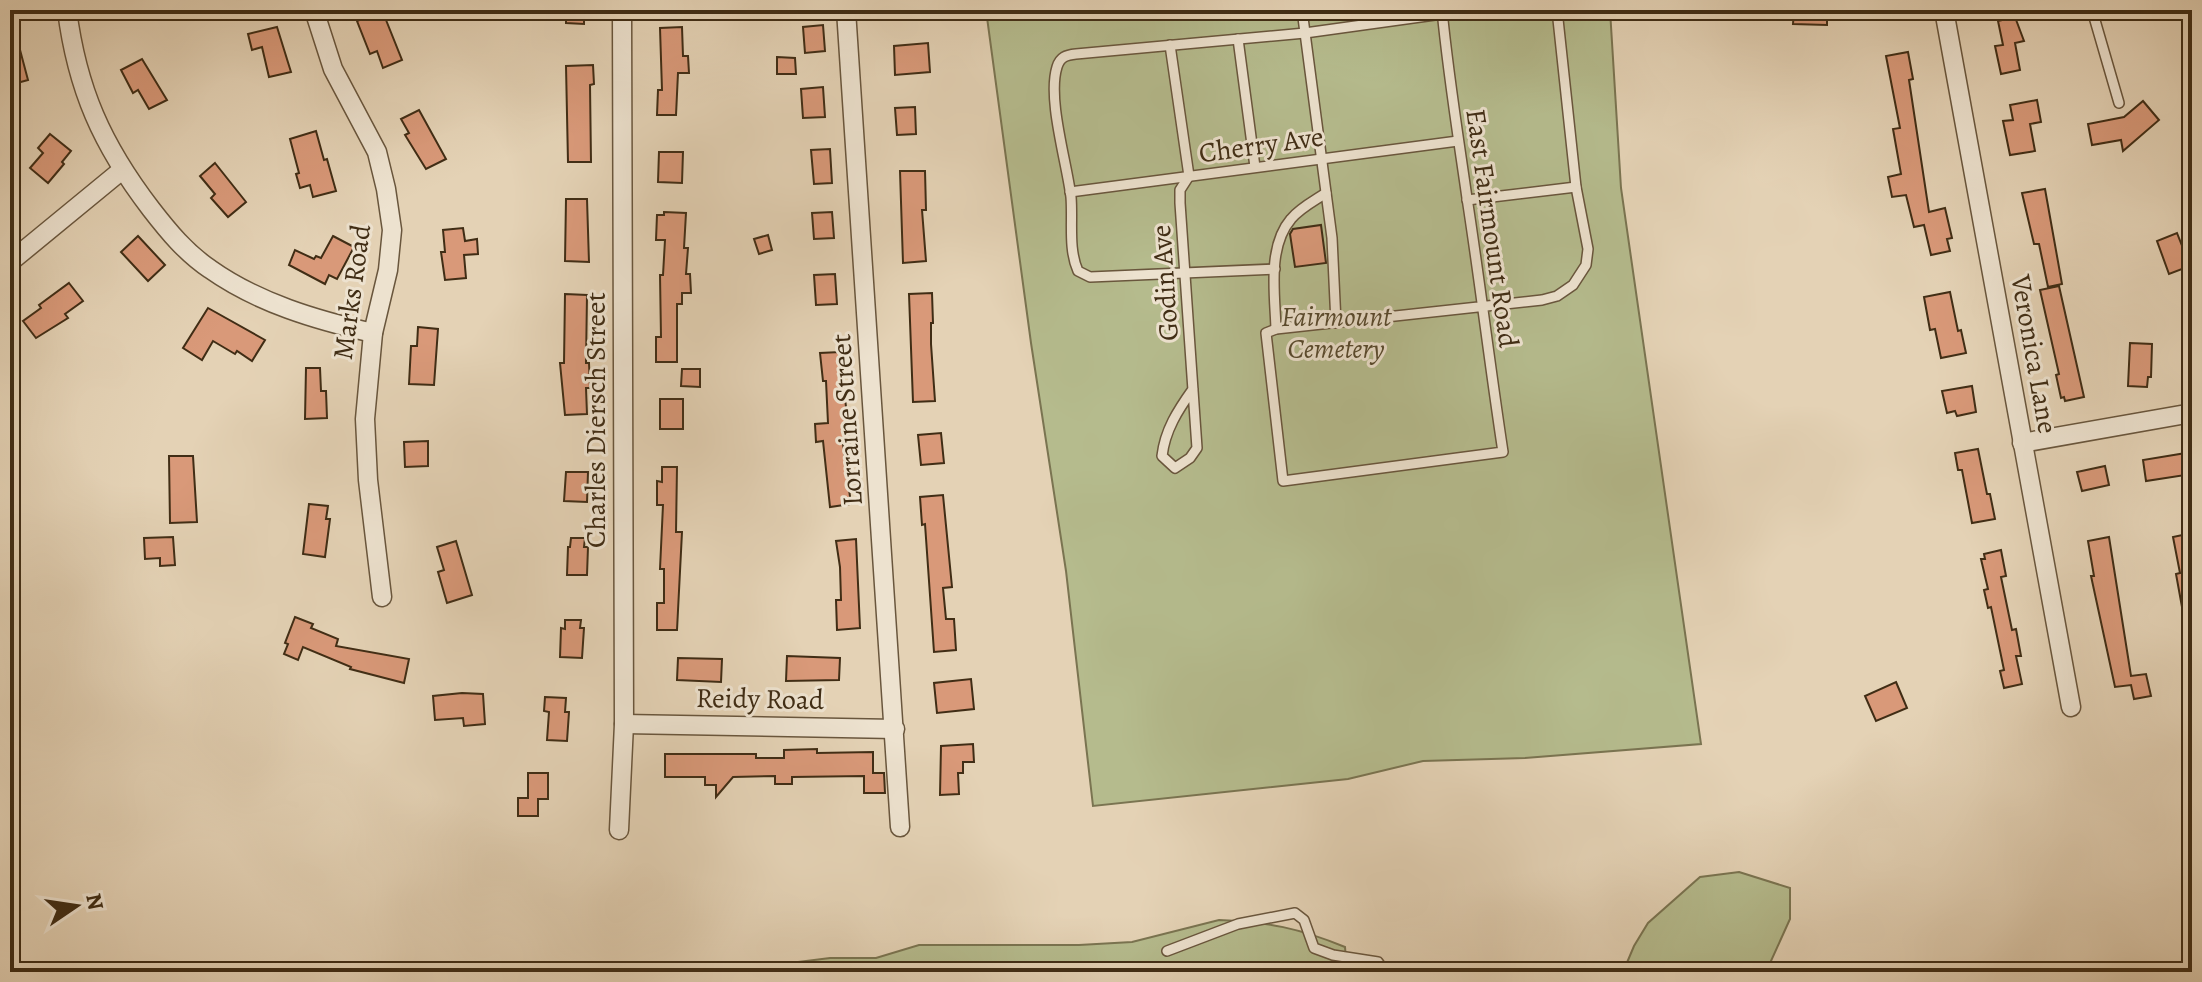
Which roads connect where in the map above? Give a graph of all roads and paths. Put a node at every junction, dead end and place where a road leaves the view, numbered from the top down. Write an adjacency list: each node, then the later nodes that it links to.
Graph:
1 (67, 10): 17 (street)
2 (314, 10): 29 (street, Marks Road)
3 (622, 10): 35 (street, Charles Diersch Street)
4 (846, 10): 36 (street, Lorraine Street)
5 (1302, 10): 10 (lane)
6 (1557, 10): 19 (lane)
7 (1944, 10): 32 (street, Veronica Lane)
8 (2092, 10): 13 (lane)
9 (1442, 12): 10 (lane); 14 (lane, East Fairmount Road)
10 (1305, 33): 11 (lane); 15 (lane)
11 (1238, 39): 12 (lane); 16 (lane)
12 (1170, 45): 18 (lane); 20 (lane)
13 (2119, 103)
14 (1458, 141): 15 (lane, Cherry Ave); 22 (lane, East Fairmount Road)
15 (1322, 158): 16 (lane, Cherry Ave); 21 (lane)
16 (1255, 167): 18 (lane, Cherry Ave)
17 (122, 170): 23 (street); 29 (street)
18 (1189, 176): 20 (lane, Cherry Ave); 25 (lane, Godin Ave)
19 (1576, 187): 22 (lane); 26 (lane)
20 (1070, 192): 25 (lane)
21 (1326, 193): 24 (lane); 27 (lane)
22 (1467, 200): 26 (lane, East Fairmount Road)
23 (10, 262)
24 (1275, 269): 25 (lane); 28 (lane)
25 (1186, 273): 30 (lane, Godin Ave)
26 (1481, 306): 27 (lane); 28 (lane, East Fairmount Road)
27 (1336, 323): 28 (lane)
28 (1271, 331)
29 (373, 333): 33 (street, Marks Road)
30 (1193, 389): 30 (lane, Godin Ave)
31 (2192, 413): 32 (street)
32 (2022, 443): 34 (street, Veronica Lane)
33 (382, 597)
34 (2071, 707)
35 (624, 724): 36 (street, Reidy Road); 38 (street, Charles Diersch Street)
36 (895, 729): 37 (street, Lorraine Street)
37 (900, 827)
38 (619, 830)
39 (1167, 951): 40 (lane)
40 (1385, 972)

